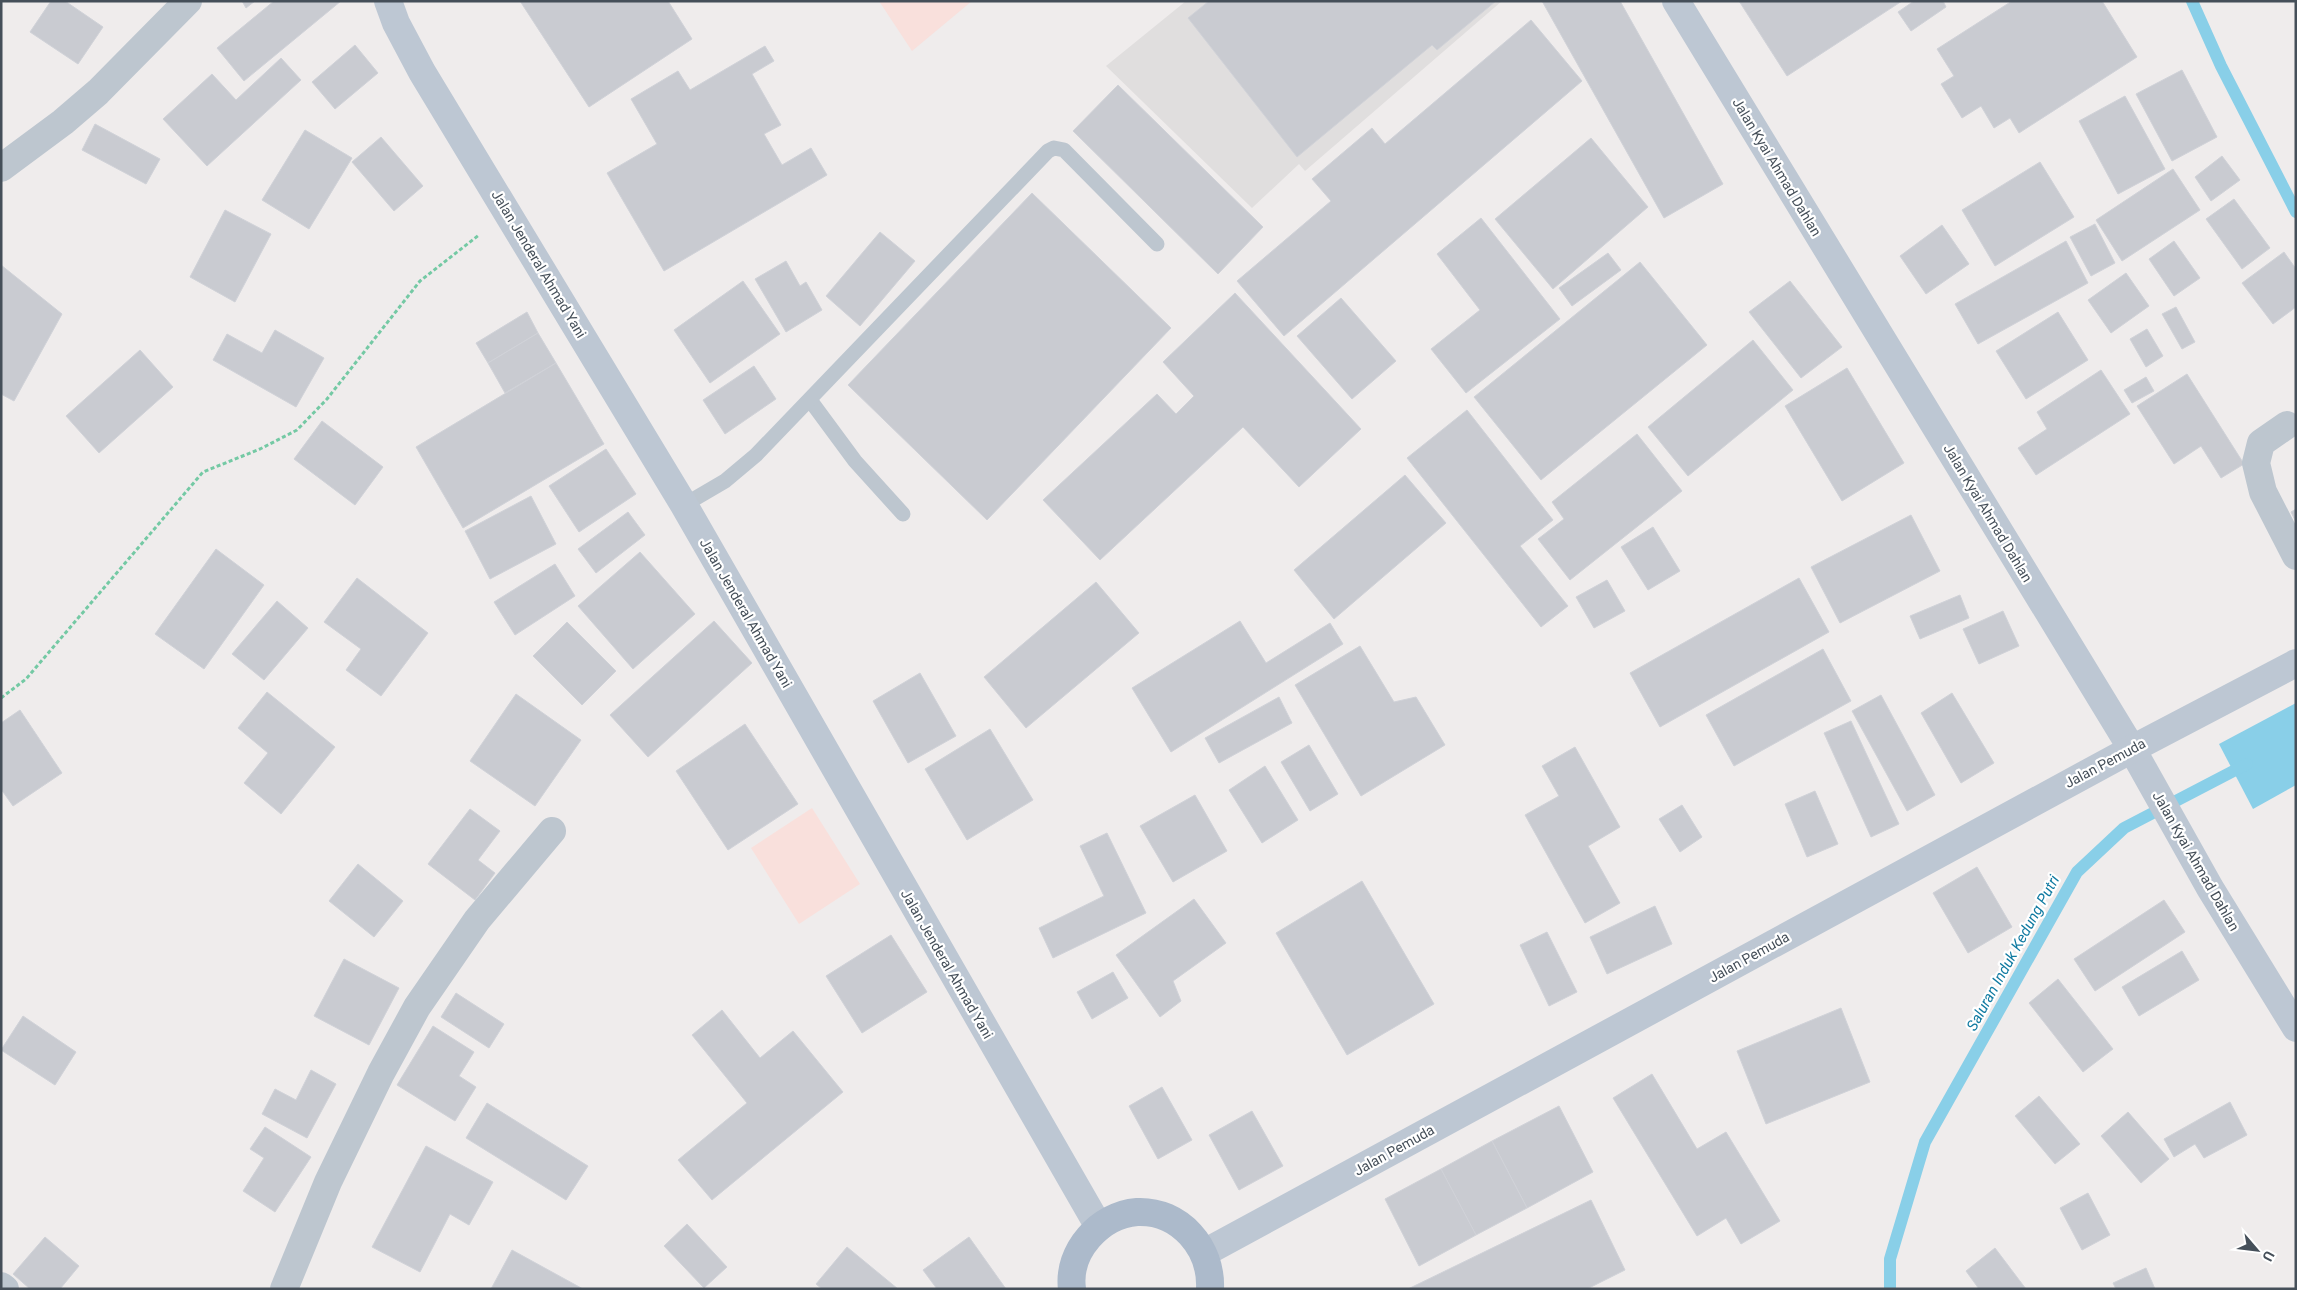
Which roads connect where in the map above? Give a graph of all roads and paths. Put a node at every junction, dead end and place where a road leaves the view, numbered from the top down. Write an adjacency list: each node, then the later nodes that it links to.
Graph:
1 (188, 1): 4 (street)
2 (388, 1): 5 (street, Jalan Jenderal Ahmad Yani)
3 (1676, 1): 14 (street, Jalan Kyai Ahmad Dahlan)
4 (1, 168)
5 (508, 212): 9 (street, Jalan Jenderal Ahmad Yani); 13 (path)
6 (1157, 244): 7 (lane)
7 (810, 400): 9 (lane); 10 (lane)
8 (2287, 425): 11 (street)
9 (684, 505): 17 (street, Jalan Jenderal Ahmad Yani)
10 (903, 514)
11 (2296, 556)
12 (2296, 663): 14 (street, Jalan Pemuda)
13 (1, 698)
14 (2132, 749): 16 (street, Jalan Kyai Ahmad Dahlan); 18 (street, Jalan Pemuda)
15 (552, 831): 21 (street)
16 (2296, 1028)
17 (1099, 1227): 18 (main road); 22 (main road)
18 (1204, 1253): 23 (main road)
19 (1, 1286): 20 (street)
20 (6, 1289)
21 (284, 1289)
22 (1072, 1289)
23 (1210, 1289)

